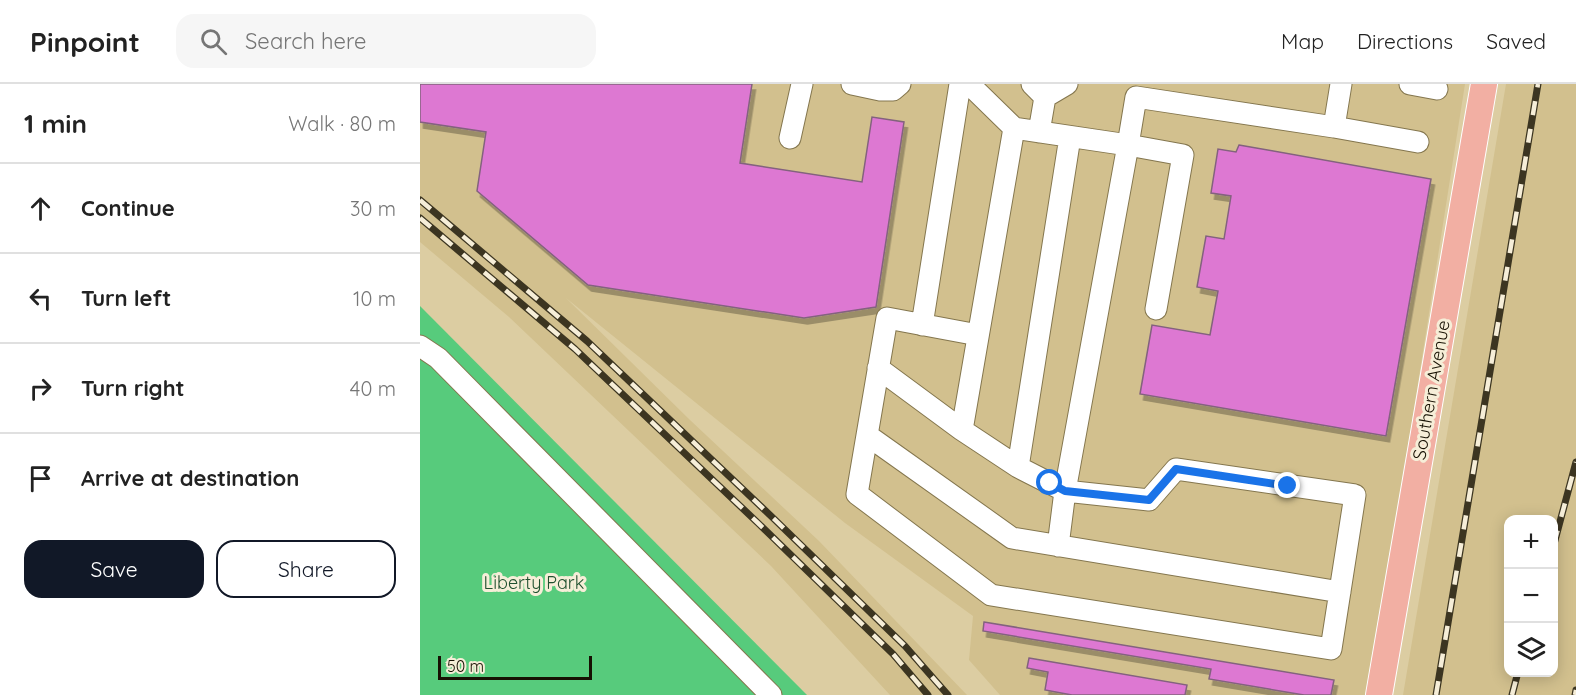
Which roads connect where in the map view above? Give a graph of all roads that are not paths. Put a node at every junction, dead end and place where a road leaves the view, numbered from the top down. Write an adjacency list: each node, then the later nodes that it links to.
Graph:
1 (802, 84): 17 (lane)
2 (852, 84): 3 (lane)
3 (900, 84)
4 (960, 84): 21 (lane)
5 (969, 84): 14 (lane)
6 (1067, 84): 10 (lane)
7 (1341, 84): 13 (lane)
8 (1410, 84): 11 (lane)
9 (1484, 84): 32 (main road, Southern Avenue)
10 (1041, 88): 15 (lane)
11 (1437, 88)
12 (1137, 91): 13 (lane); 19 (lane)
13 (1334, 127): 18 (lane)
14 (1014, 128): 15 (lane); 22 (lane)
15 (1039, 132): 16 (lane)
16 (1070, 137): 19 (lane); 27 (lane)
17 (790, 138)
18 (1418, 142)
19 (1128, 145): 20 (lane); 28 (lane)
20 (1156, 309)
21 (922, 325): 22 (lane); 24 (lane)
22 (978, 334): 25 (lane)
23 (420, 346): 31 (lane)
24 (878, 368): 25 (lane); 26 (lane)
25 (962, 430): 27 (lane)
26 (867, 435): 29 (lane); 30 (lane)
27 (1018, 467): 28 (lane)
28 (1065, 491): 29 (lane); 30 (lane)
29 (1058, 546): 30 (lane)
30 (1340, 592)
31 (771, 695)
32 (1379, 695)

